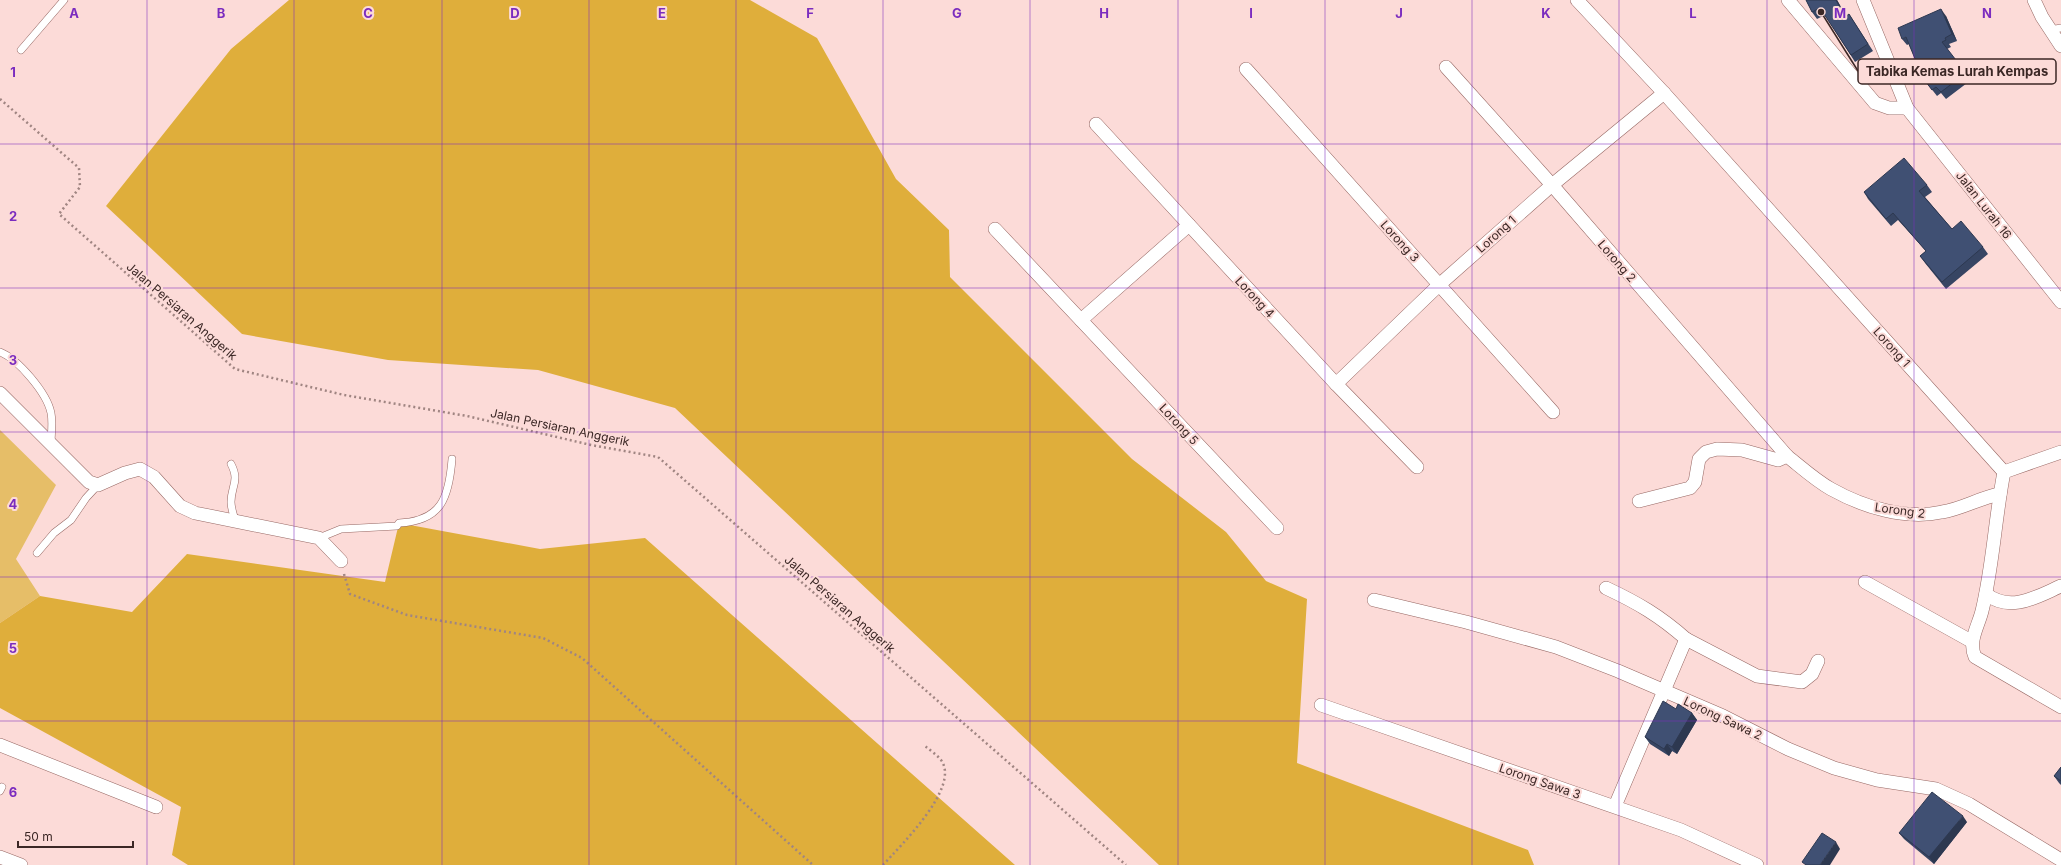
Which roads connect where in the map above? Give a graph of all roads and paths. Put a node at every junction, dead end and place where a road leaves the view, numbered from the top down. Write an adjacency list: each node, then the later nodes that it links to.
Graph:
1 (64, 0): 8 (lane)
2 (1577, 0): 11 (street, Lorong 1)
3 (1788, 0): 13 (street)
4 (1863, 0): 13 (street, Jalan Lurah 16)
5 (2034, 0): 6 (street)
6 (2055, 29): 7 (street)
7 (2061, 46)
8 (21, 50)
9 (1446, 67): 15 (street, Lorong 2)
10 (1246, 69): 18 (street, Lorong 3)
11 (1664, 93): 15 (street, Lorong 1); 31 (street, Lorong 1)
12 (0, 99): 60 (path, Jalan Persiaran Anggerik)
13 (1907, 108): 19 (street, Jalan Lurah 16)
14 (1096, 124): 16 (street, Lorong 4)
15 (1552, 185): 18 (street, Lorong 1); 27 (street, Lorong 2)
16 (1189, 225): 20 (street); 22 (street, Lorong 4)
17 (995, 229): 20 (street, Lorong 5)
18 (1439, 285): 22 (street, Lorong 1); 24 (street, Lorong 3)
19 (2061, 302)
20 (1081, 320): 36 (street, Lorong 5)
21 (0, 352): 25 (lane)
22 (1336, 384): 30 (street, Lorong 4)
23 (0, 393): 25 (street)
24 (1553, 412)
25 (51, 445): 32 (street)
26 (2061, 452): 31 (street)
27 (1787, 456): 33 (street, Lorong 2); 34 (street)
28 (452, 459): 37 (lane)
29 (231, 464): 35 (lane)
30 (1417, 467)
31 (2004, 472): 33 (street)
32 (98, 485): 35 (street); 38 (lane)
33 (2000, 494): 43 (street)
34 (1639, 502)
35 (235, 522): 37 (street)
36 (1277, 528)
37 (318, 538): 39 (street)
38 (37, 553)
39 (341, 561): 58 (path)
40 (1865, 582): 46 (street)
41 (2061, 586): 43 (street)
42 (1606, 588): 45 (street)
43 (1986, 594): 46 (street)
44 (1374, 600): 48 (street, Lorong Sawa 2)
45 (1686, 639): 47 (street); 48 (street)
46 (1971, 642): 50 (street)
47 (1818, 661)
48 (1665, 692): 53 (street); 56 (street, Lorong Sawa 2)
49 (1320, 704): 53 (street, Lorong Sawa 3)
50 (2061, 707)
51 (0, 745): 54 (street)
52 (925, 746): 59 (path)
53 (1614, 806): 61 (street, Lorong Sawa 3)
54 (156, 807)
55 (0, 856): 57 (street)
56 (2061, 860)
57 (21, 865)
58 (813, 865)
59 (883, 865)
60 (1126, 865)
61 (1757, 865)

